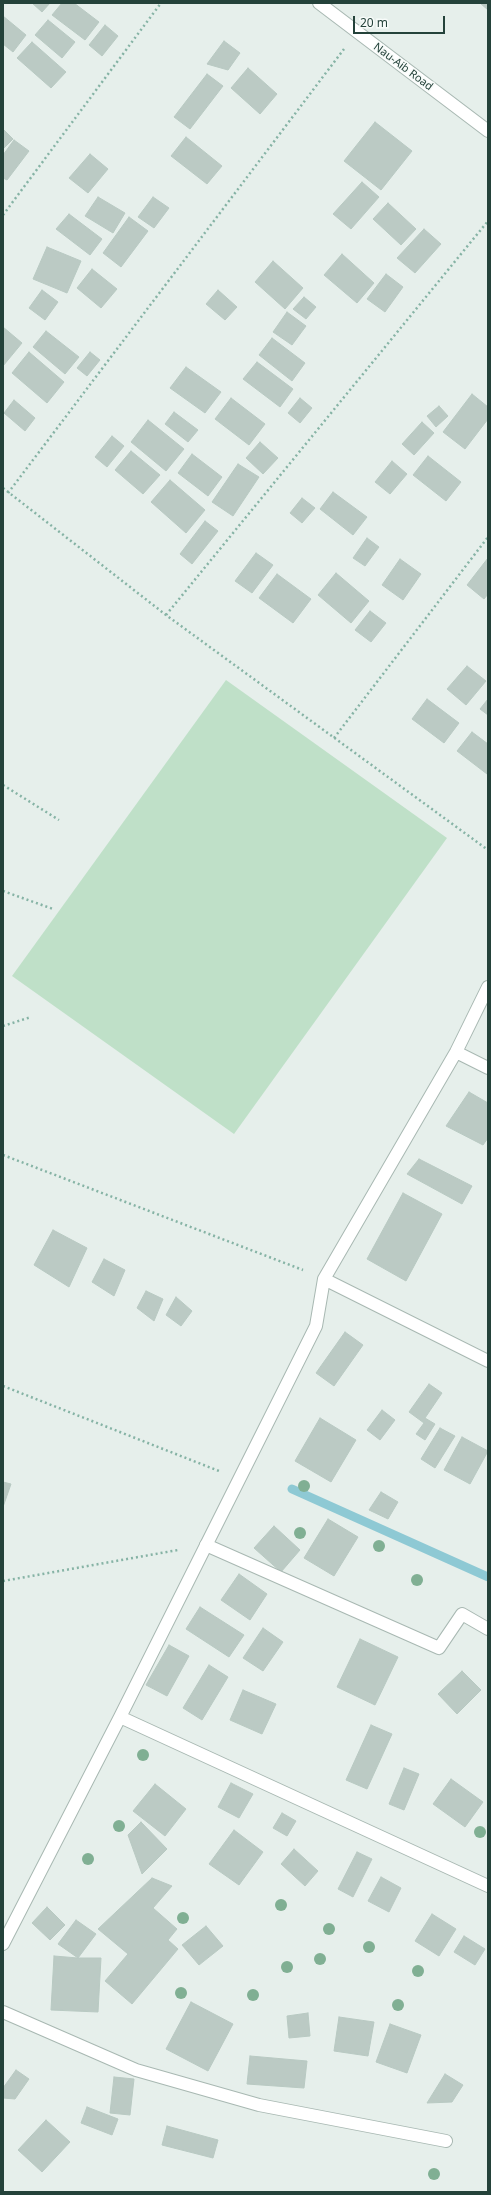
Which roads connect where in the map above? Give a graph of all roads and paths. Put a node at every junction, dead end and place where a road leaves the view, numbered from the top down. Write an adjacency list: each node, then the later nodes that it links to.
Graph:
1 (161, 3): 5 (path)
2 (319, 3): 3 (street, Nau-Aib Road)
3 (357, 32): 4 (street, Nau-Aib Road); 8 (path)
4 (488, 130)
5 (3, 215)
6 (488, 221): 10 (path)
7 (3, 488): 8 (path)
8 (8, 493): 10 (path)
9 (488, 537): 11 (path)
10 (166, 615): 11 (path)
11 (334, 738): 14 (path)
12 (3, 785): 13 (path)
13 (59, 820)
14 (488, 850)
15 (3, 891): 16 (path)
16 (53, 909)
17 (488, 987): 20 (street)
18 (31, 1017): 19 (path)
19 (3, 1026)
20 (456, 1052): 21 (street); 23 (street)
21 (488, 1068)
22 (3, 1155): 23 (path)
23 (324, 1278): 24 (street); 26 (street)
24 (488, 1361)
25 (3, 1386): 26 (path)
26 (239, 1479): 27 (street)
27 (206, 1545): 28 (path); 29 (street); 30 (street)
28 (3, 1581)
29 (488, 1629)
30 (120, 1716): 31 (street); 32 (street)
31 (488, 1886)
32 (3, 1944)
33 (3, 2012): 34 (street)
34 (446, 2142)

